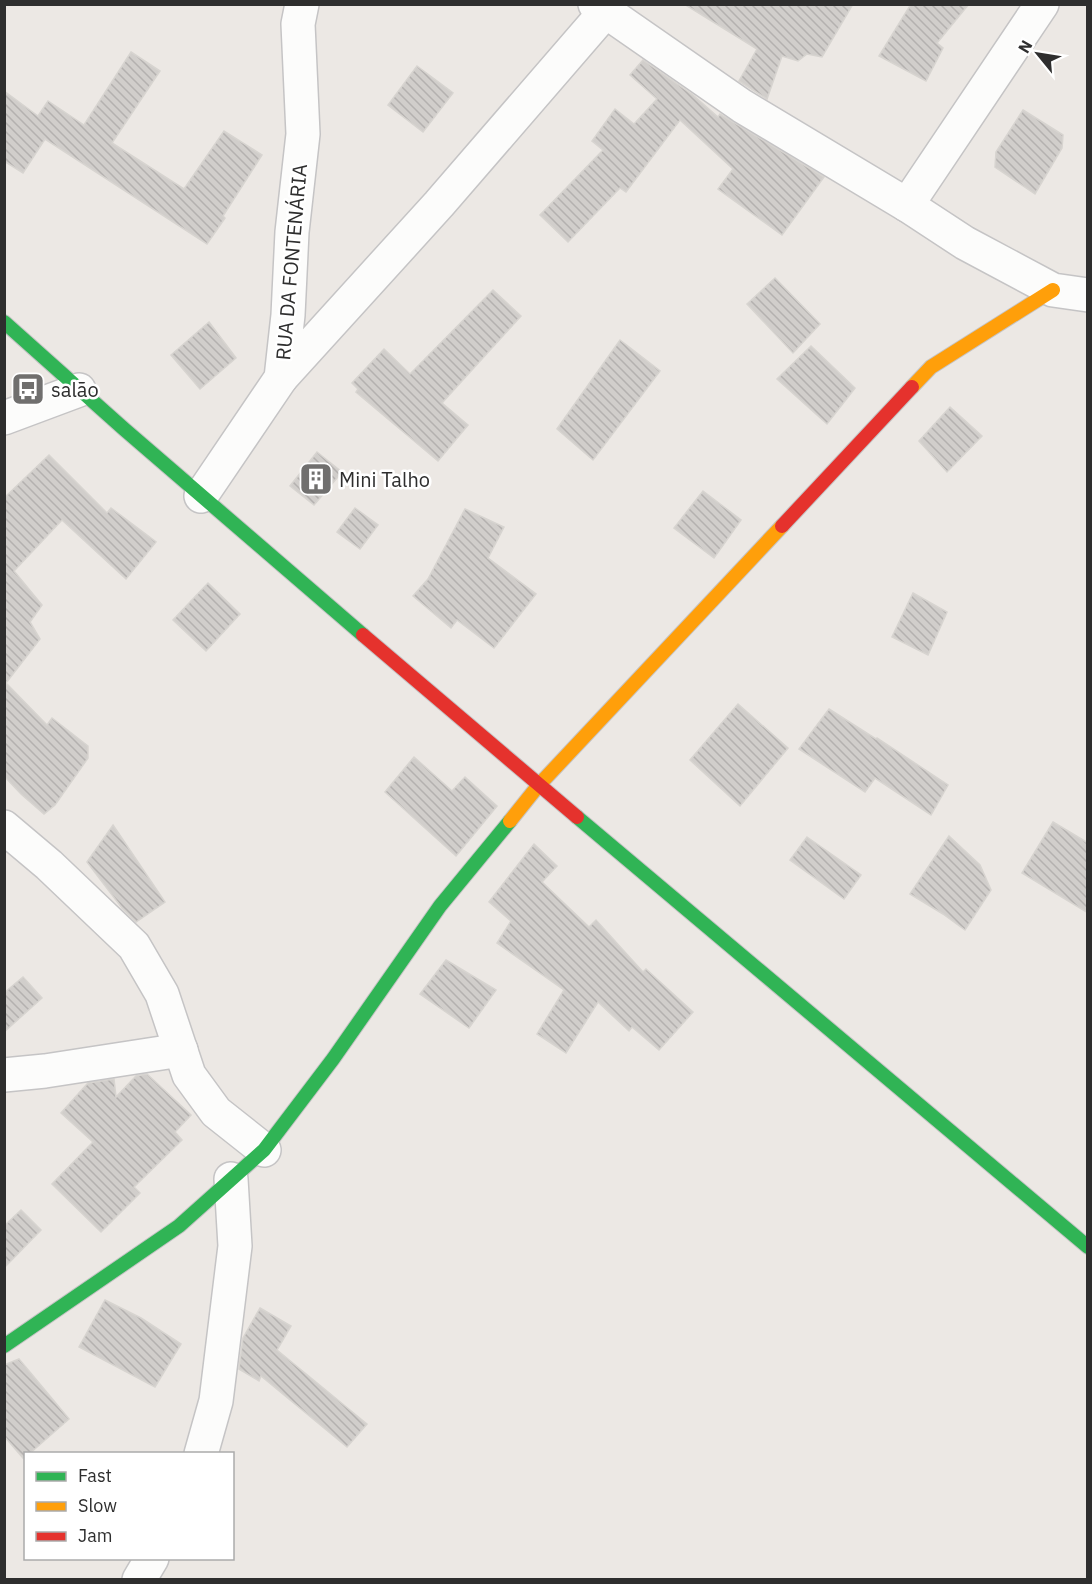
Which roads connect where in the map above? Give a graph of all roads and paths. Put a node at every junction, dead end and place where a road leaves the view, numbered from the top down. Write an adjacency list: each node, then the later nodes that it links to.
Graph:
1 (302, 4): 8 (street, RUA DA FONTENÁRIA)
2 (1042, 4): 4 (street)
3 (600, 8): 4 (street); 8 (street)
4 (907, 205): 5 (street)
5 (1053, 290): 6 (street); 12 (street)
6 (1088, 295)
7 (4, 322): 9 (street)
8 (281, 378): 11 (street, RUA DA FONTENÁRIA)
9 (79, 390): 10 (street); 11 (street)
10 (4, 418)
11 (201, 496): 12 (street)
12 (538, 786): 16 (street); 18 (street)
13 (4, 827): 14 (street)
14 (181, 1050): 15 (street); 16 (street)
15 (4, 1075)
16 (264, 1150): 17 (street)
17 (231, 1179): 19 (street); 20 (street)
18 (1088, 1247)
19 (4, 1346)
20 (202, 1452)
21 (151, 1560): 22 (street)
22 (140, 1580)

